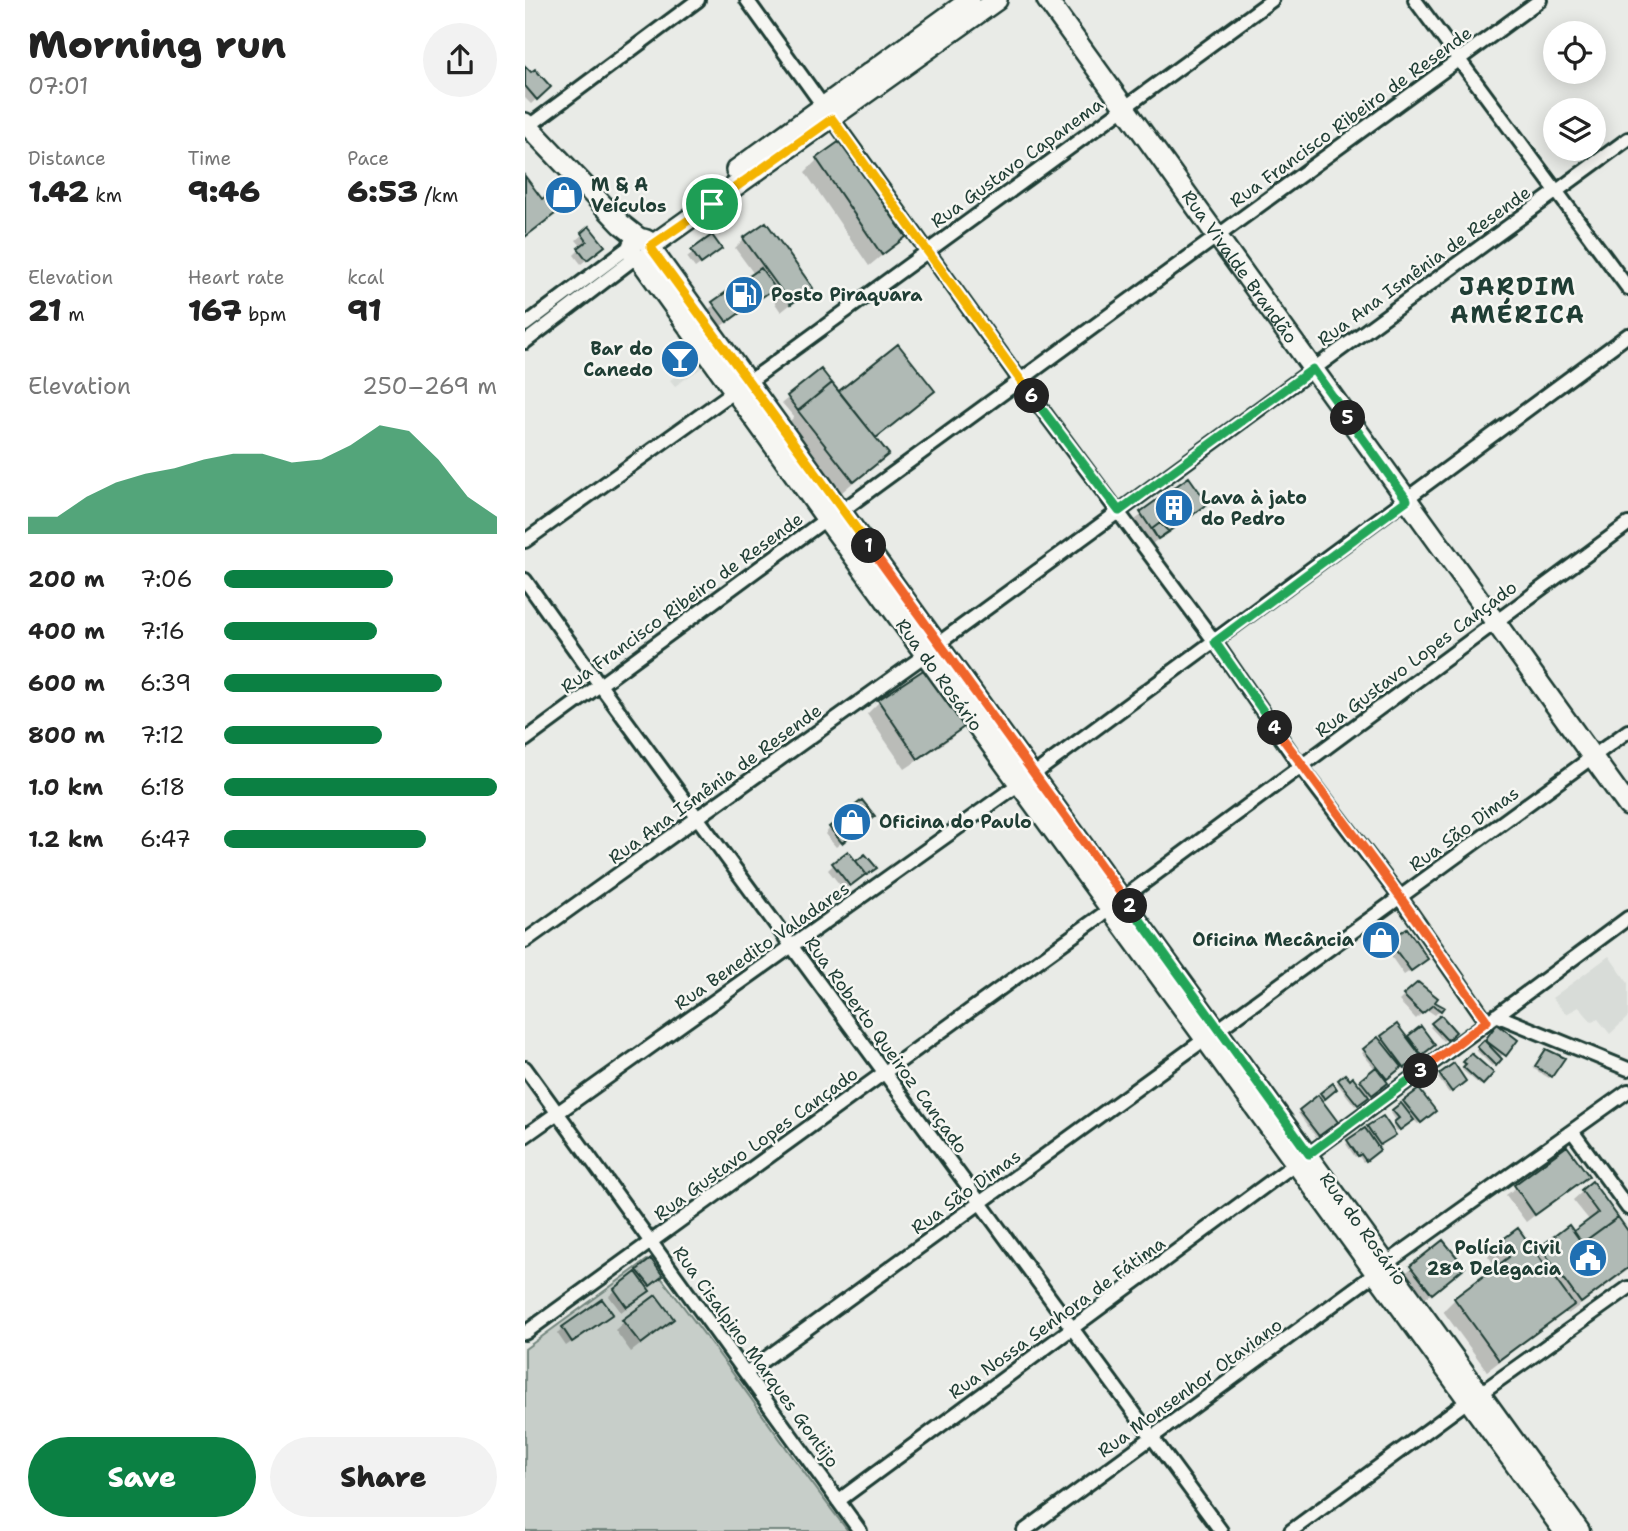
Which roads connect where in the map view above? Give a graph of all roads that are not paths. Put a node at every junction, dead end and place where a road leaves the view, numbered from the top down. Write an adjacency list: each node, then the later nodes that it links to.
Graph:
1 (698, 0): 13 (street)
2 (747, 0): 12 (street)
3 (970, 0): 9 (main road)
4 (997, 0): 9 (main road)
5 (1047, 0): 11 (main road, Rua Vivalde Brandão)
6 (1272, 0): 11 (street, Rua Gustavo Capanema)
7 (1415, 0): 10 (street)
8 (1540, 0): 10 (street, Rua Francisco Ribeiro de Resende)
9 (928, 40): 12 (main road)
10 (1458, 60): 15 (street); 16 (street, Rua Francisco Ribeiro de Resende)
11 (1124, 106): 16 (main road, Rua Vivalde Brandão); 18 (street, Rua Gustavo Capanema)
12 (828, 112): 17 (main road); 18 (street)
13 (526, 126): 17 (main road)
14 (1628, 139): 15 (street, Rua Ana Ismênia de Resende)
15 (1556, 190): 19 (street); 23 (street, Rua Ana Ismênia de Resende)
16 (1217, 236): 23 (main road, Rua Vivalde Brandão); 24 (street, Rua Francisco Ribeiro de Resende)
17 (641, 247): 20 (street); 22 (street); 25 (main road, Rua do Rosário); 26 (main road, Rua do Rosário)
18 (926, 251): 24 (street); 25 (street, Rua Gustavo Capanema)
19 (1628, 288)
20 (525, 325)
21 (1628, 335): 27 (street, Rua Benedito Valadares)
22 (525, 342)
23 (1313, 369): 27 (main road, Rua Vivalde Brandão); 29 (street, Rua Ana Ismênia de Resende)
24 (1020, 380): 28 (street, Rua Francisco Ribeiro de Resende); 29 (street)
25 (750, 381): 28 (main road, Rua do Rosário)
26 (733, 392): 30 (main road, Rua do Rosário); 32 (street)
27 (1407, 500): 34 (main road, Rua Vivalde Brandão); 35 (street, Rua Benedito Valadares)
28 (843, 510): 36 (main road, Rua do Rosário)
29 (1119, 511): 35 (street); 36 (street, Rua Ana Ismênia de Resende)
30 (826, 519): 37 (main road, Rua do Rosário); 38 (street, Rua Francisco Ribeiro de Resende)
31 (1628, 524): 34 (street, Rua Gustavo Lopes Cançado)
32 (525, 541)
33 (525, 580): 38 (street, Rua Roberto Queiroz Cançado)
34 (1494, 622): 41 (main road, Rua Vivalde Brandão); 42 (street, Rua Gustavo Lopes Cançado)
35 (1215, 642): 42 (street); 43 (street, Rua Benedito Valadares)
36 (939, 643): 43 (main road, Rua do Rosário)
37 (925, 655): 43 (main road, Rua do Rosário); 45 (street, Rua Ana Ismênia de Resende)
38 (600, 685): 40 (street, Rua Francisco Ribeiro de Resende); 45 (street, Rua Roberto Queiroz Cançado)
39 (1628, 731): 41 (street, Rua São Dimas)
40 (525, 740)
41 (1592, 757): 44 (main road, Rua Vivalde Brandão); 46 (street, Rua São Dimas)
42 (1301, 767): 46 (street); 47 (street, Rua Gustavo Lopes Cançado)
43 (1026, 779): 47 (main road, Rua do Rosário); 50 (street, Rua Benedito Valadares)
44 (1628, 806)
45 (698, 818): 49 (street, Rua Ana Ismênia de Resende); 50 (street, Rua Roberto Queiroz Cançado)
46 (1400, 897): 51 (street); 52 (street, Rua São Dimas)
47 (1117, 904): 52 (main road, Rua do Rosário); 55 (street, Rua Gustavo Lopes Cançado)
48 (1628, 918): 51 (street, Rua Nossa Senhora de Fátima)
49 (525, 942)
50 (792, 946): 55 (street, Rua Roberto Queiroz Cançado); 57 (street, Rua Benedito Valadares)
51 (1492, 1018): 54 (street); 60 (street, Rua Nossa Senhora de Fátima)
52 (1212, 1034): 60 (main road, Rua do Rosário); 61 (street, Rua São Dimas)
53 (525, 1068): 57 (street, Rua Cisalpino Marques Gontijo)
54 (1628, 1069)
55 (884, 1073): 61 (street, Rua Roberto Queiroz Cançado); 63 (street, Rua Gustavo Lopes Cançado)
56 (1628, 1091): 58 (street, Rua Monsenhor Otaviano)
57 (557, 1113): 59 (street, Rua Benedito Valadares); 63 (street, Rua Cisalpino Marques Gontijo)
58 (1572, 1130): 62 (street); 64 (street, Rua Monsenhor Otaviano)
59 (525, 1136)
60 (1302, 1158): 64 (main road, Rua do Rosário); 66 (street, Rua Nossa Senhora de Fátima)
61 (980, 1203): 66 (street, Rua Roberto Queiroz Cançado); 68 (street, Rua São Dimas)
62 (1628, 1208)
63 (651, 1242): 67 (street, Rua Gustavo Lopes Cançado); 68 (street, Rua Cisalpino Marques Gontijo)
64 (1382, 1268): 69 (main road, Rua do Rosário); 70 (street, Rua Monsenhor Otaviano)
65 (1628, 1288): 69 (street)
66 (1072, 1328): 70 (street, Rua Roberto Queiroz Cançado); 71 (street, Rua Nossa Senhora de Fátima)
67 (525, 1333)
68 (746, 1373): 71 (street, Rua Cisalpino Marques Gontijo)
69 (1475, 1396): 75 (street); 76 (main road, Rua do Rosário); 77 (main road, Rua do Rosário)
70 (1152, 1437): 73 (street, Rua Monsenhor Otaviano); 74 (street, Rua Roberto Queiroz Cançado)
71 (838, 1501): 72 (street, Rua Cisalpino Marques Gontijo)
72 (860, 1531)
73 (1024, 1531)
74 (1221, 1531)
75 (1291, 1531)
76 (1563, 1531)
77 (1580, 1531)

